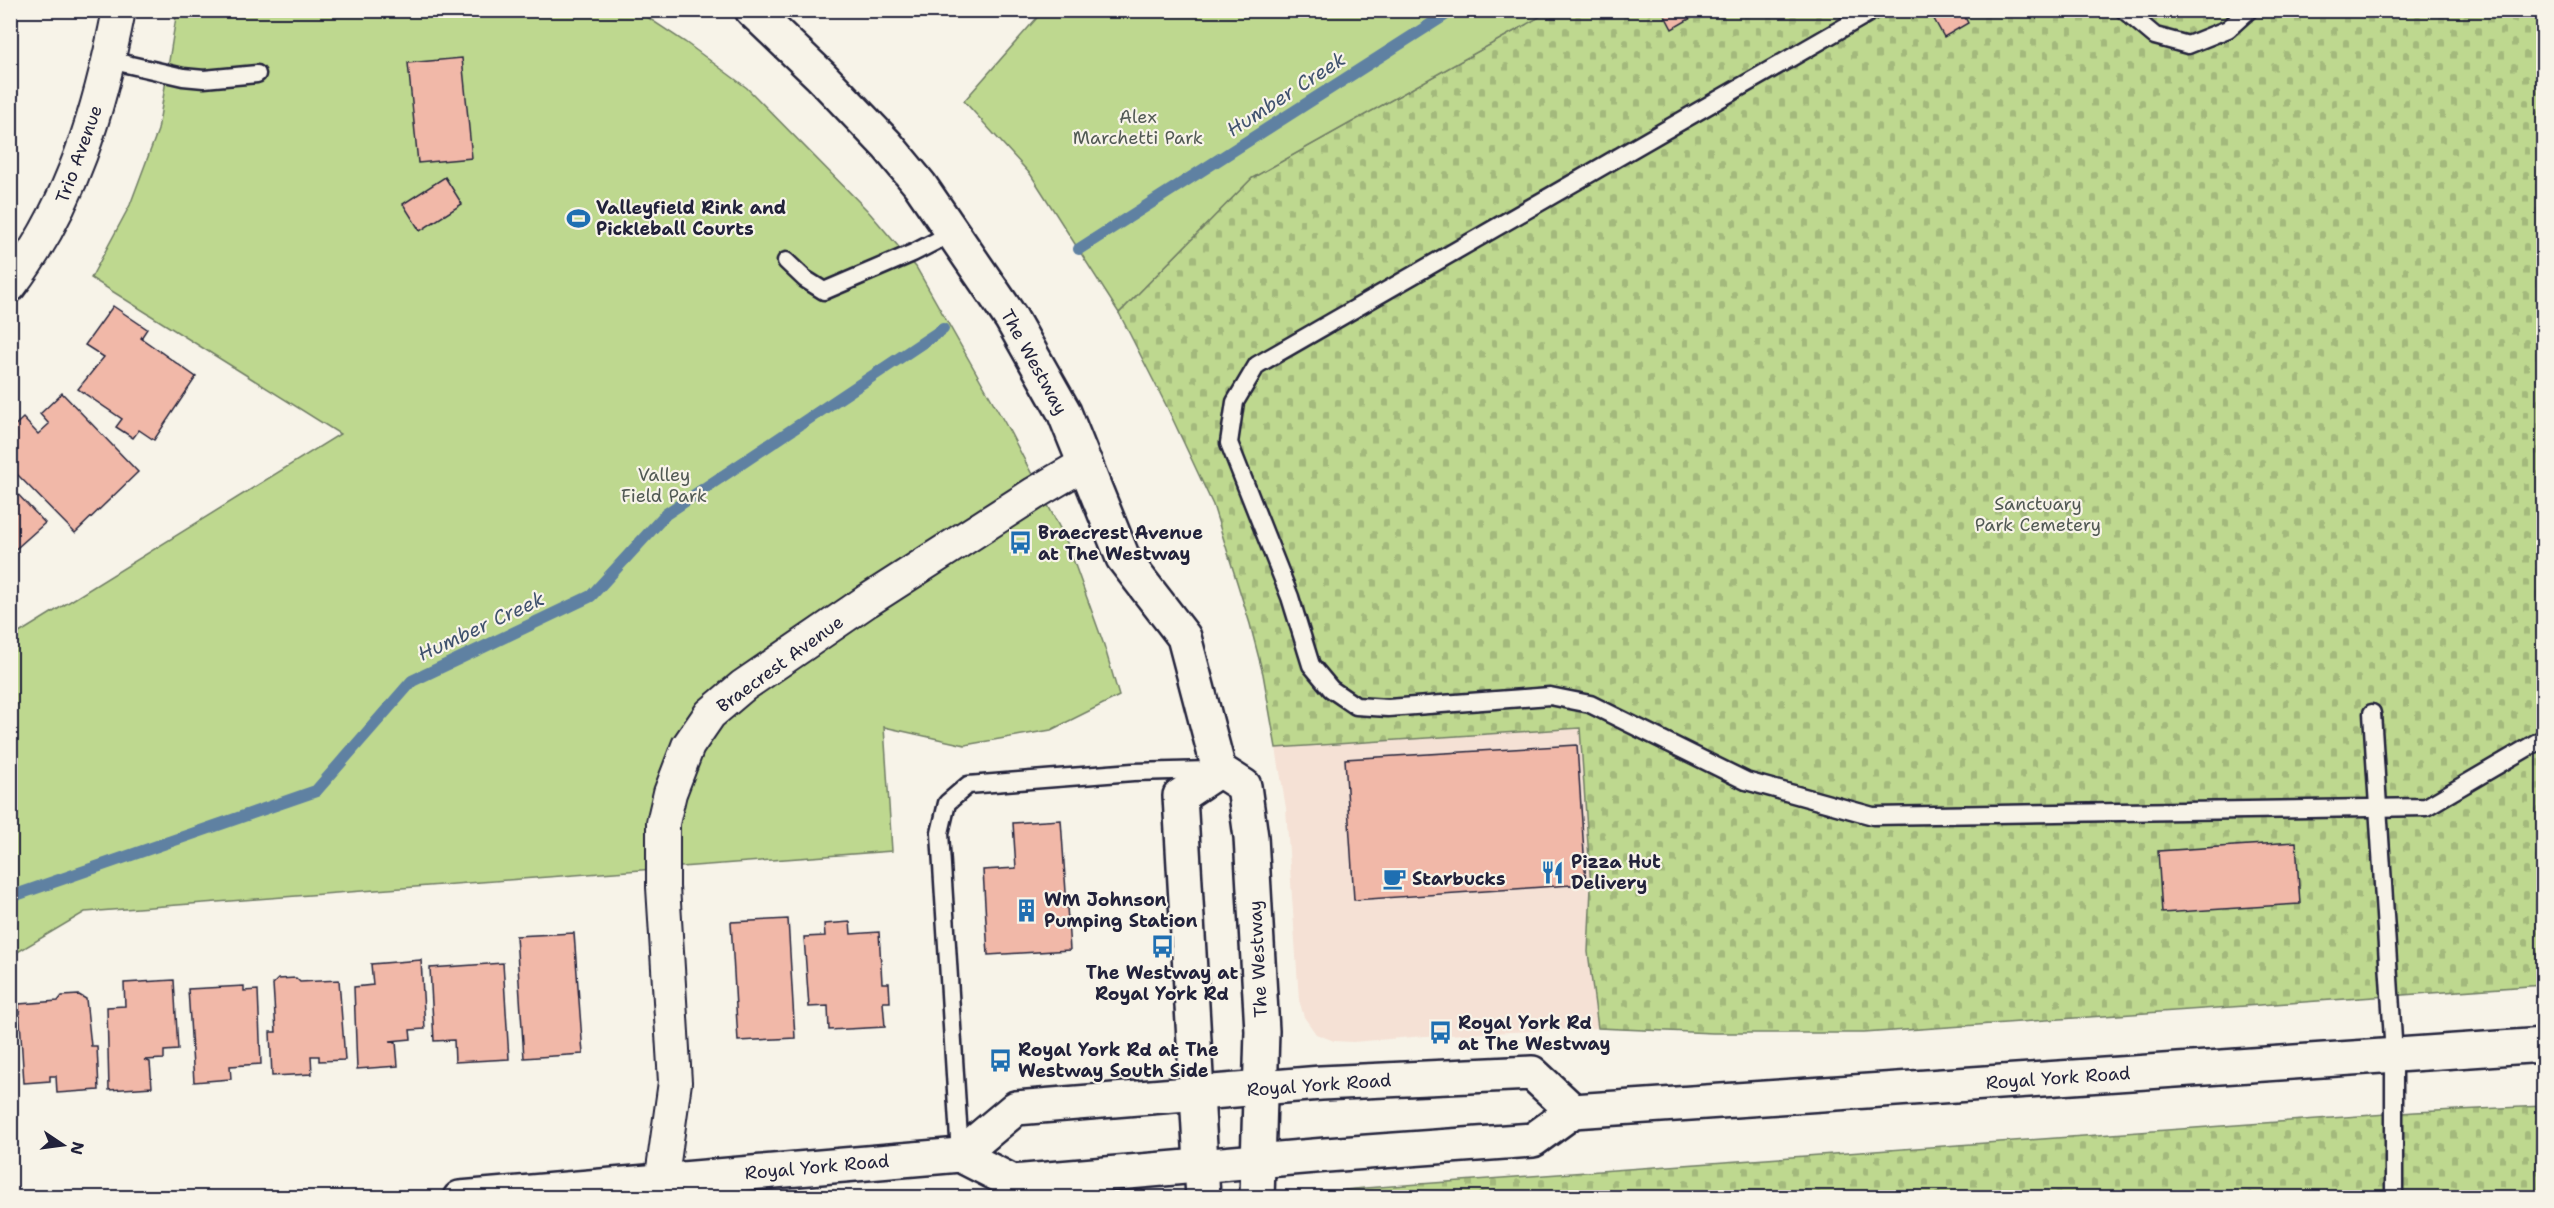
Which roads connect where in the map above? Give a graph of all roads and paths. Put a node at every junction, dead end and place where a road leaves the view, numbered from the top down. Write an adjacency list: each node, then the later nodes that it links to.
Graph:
1 (119, 10): 6 (street, Trio Avenue)
2 (752, 10): 8 (main road, The Westway)
3 (1874, 10): 15 (lane)
4 (2124, 10): 5 (lane)
5 (2249, 10)
6 (109, 60): 7 (lane); 10 (street, Trio Avenue)
7 (257, 74)
8 (954, 232): 9 (lane); 11 (main road, The Westway)
9 (786, 261)
10 (10, 286)
11 (1086, 463): 14 (main road, The Westway); 24 (street, Braecrest Avenue)
12 (2372, 713): 15 (lane)
13 (2544, 738): 15 (lane)
14 (1220, 770): 18 (main road, The Westway); 19 (main road); 21 (lane)
15 (2378, 809): 17 (lane)
16 (2544, 1046): 17 (main road, Royal York Road)
17 (2394, 1055): 20 (main road, Royal York Road); 28 (lane)
18 (1260, 1088): 19 (main road, Royal York Road); 20 (main road, Royal York Road); 22 (main road, The Westway)
19 (1198, 1093): 21 (main road, Royal York Road); 23 (main road)
20 (1573, 1111): 22 (main road)
21 (960, 1155): 23 (main road); 24 (main road, Royal York Road)
22 (1258, 1161): 23 (main road); 27 (main road, The Westway)
23 (1202, 1166): 26 (main road)
24 (660, 1189): 25 (main road, Royal York Road)
25 (460, 1197)
26 (1203, 1197)
27 (1257, 1197)
28 (2394, 1197)

